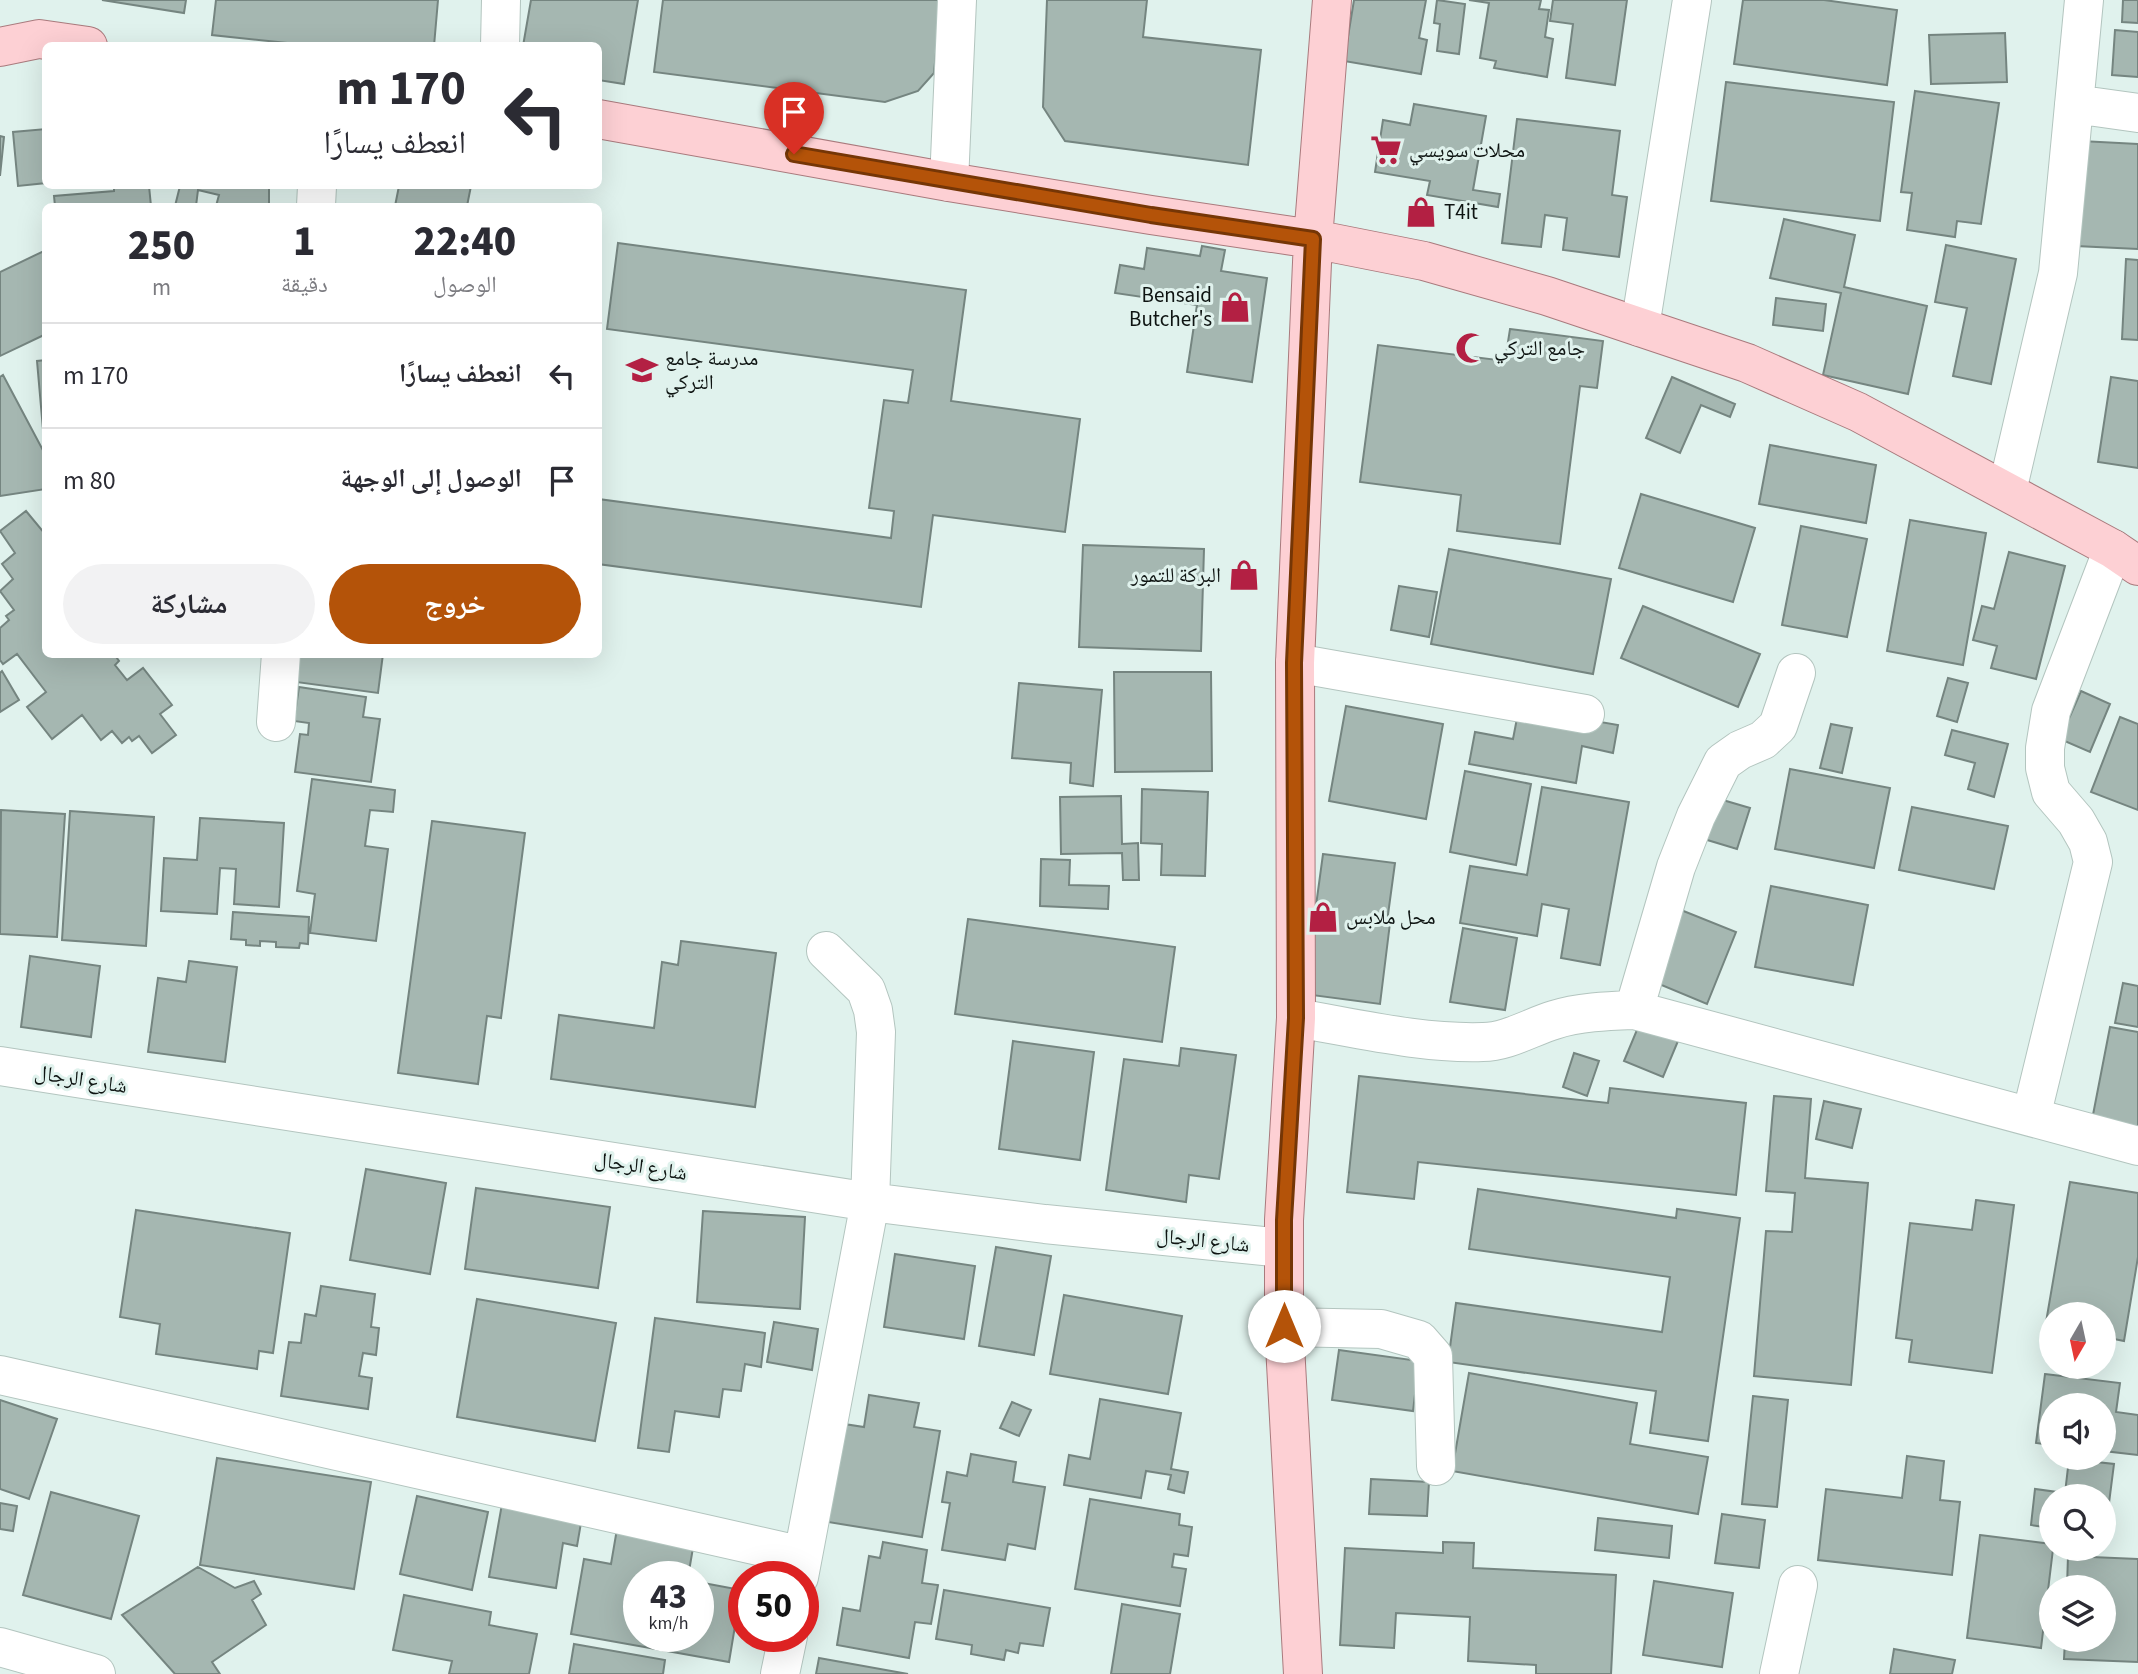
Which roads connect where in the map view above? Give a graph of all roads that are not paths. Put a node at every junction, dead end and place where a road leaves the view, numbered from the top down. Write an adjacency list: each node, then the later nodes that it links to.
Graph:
1 (501, 0): 9 (street)
2 (957, 0): 14 (street)
3 (1332, 0): 15 (main road)
4 (1692, 0): 16 (street)
5 (2084, 0): 11 (street)
6 (0, 17): 7 (main road)
7 (39, 39): 8 (main road); 10 (main road)
8 (60, 42)
9 (500, 42)
10 (0, 47)
11 (2074, 104): 12 (street); 17 (street)
12 (2138, 113)
13 (602, 120): 14 (main road)
14 (949, 182): 15 (main road)
15 (1313, 239): 16 (main road); 20 (main road)
16 (1640, 327): 17 (main road)
17 (2007, 491): 18 (main road)
18 (2125, 557): 28 (street)
19 (281, 658): 23 (street)
20 (1294, 663): 22 (street); 26 (main road)
21 (1796, 673): 25 (street)
22 (1585, 714)
23 (276, 722)
24 (826, 950): 30 (street)
25 (1634, 1010): 26 (street); 28 (street)
26 (1296, 1018): 31 (main road)
27 (0, 1066): 30 (street, شارع الرجال)
28 (2031, 1117): 29 (street)
29 (2138, 1146)
30 (870, 1202): 31 (street, شارع الرجال); 36 (street)
31 (1284, 1248): 32 (main road)
32 (1284, 1326): 34 (street); 42 (main road)
33 (0, 1375): 35 (street)
34 (1436, 1466)
35 (780, 1561)
36 (802, 1561)
37 (1798, 1585): 43 (street)
38 (0, 1647): 40 (street)
39 (785, 1652): 41 (street)
40 (96, 1674)
41 (780, 1674)
42 (1303, 1674)
43 (1779, 1674)

